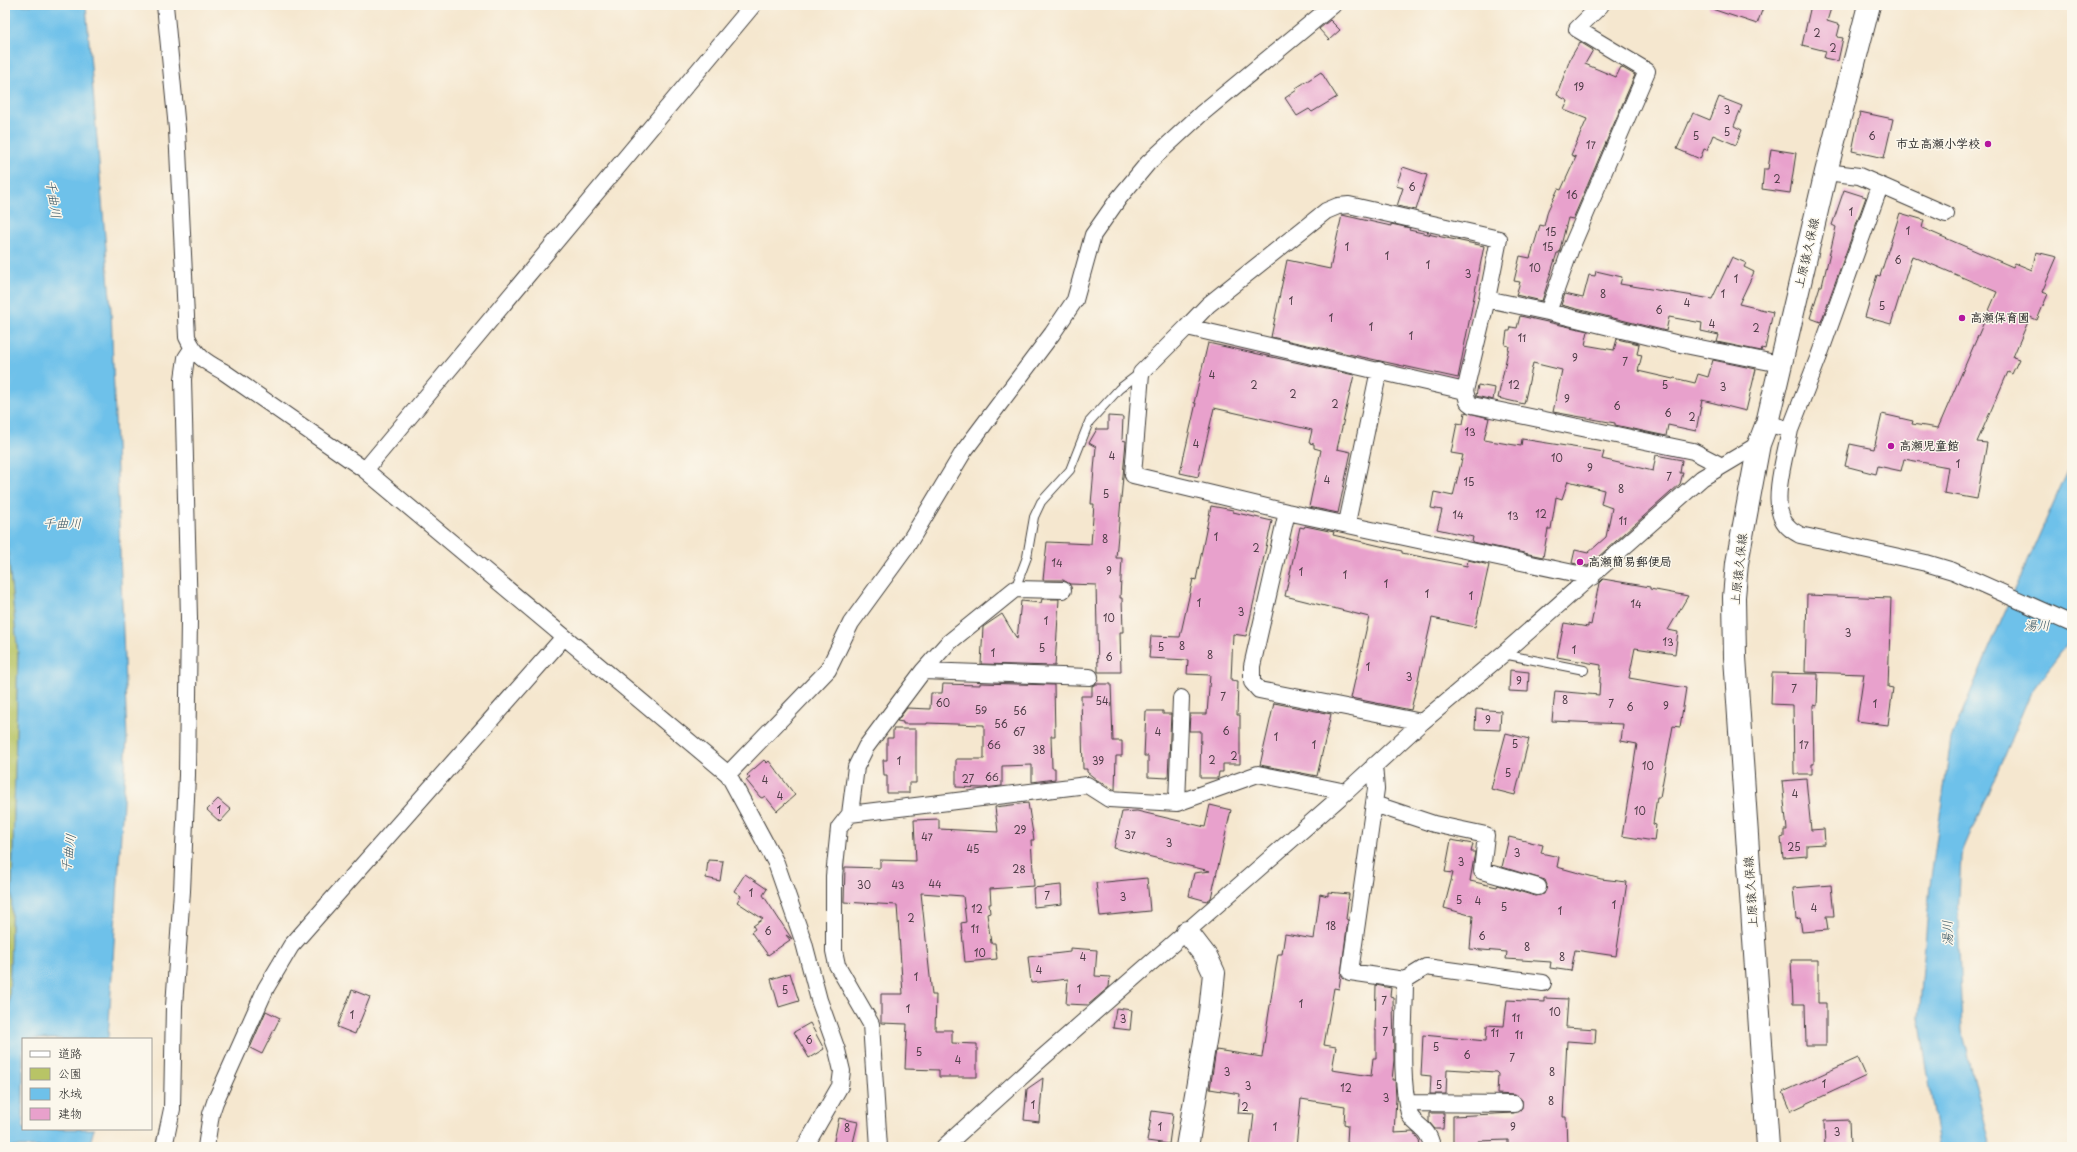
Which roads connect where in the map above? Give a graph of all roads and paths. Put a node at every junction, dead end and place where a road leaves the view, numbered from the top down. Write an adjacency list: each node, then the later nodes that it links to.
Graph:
1 (165, 5): 12 (street)
2 (753, 5): 21 (street)
3 (1333, 5): 36 (street)
4 (1601, 5): 10 (street)
5 (1869, 5): 6 (main road, 上原猿久保線)
6 (1826, 172): 7 (street); 13 (main road, 上原猿久保線)
7 (1880, 186): 8 (street); 18 (street)
8 (1946, 214)
9 (1487, 299): 10 (street); 11 (street); 16 (street)
10 (1548, 312): 13 (street)
11 (1187, 327): 14 (street); 15 (street)
12 (192, 349): 21 (street); 47 (street)
13 (1780, 364): 17 (main road, 上原猿久保線)
14 (1379, 370): 16 (street); 23 (street)
15 (1141, 373): 22 (street); 25 (lane)
16 (1465, 391): 20 (street)
17 (1767, 422): 18 (street); 19 (main road, 上原猿久保線)
18 (1790, 430): 27 (street)
19 (1759, 444): 20 (street); 54 (main road, 上原猿久保線)
20 (1722, 466): 24 (street)
21 (365, 470): 28 (street)
22 (1287, 512): 23 (street); 34 (street)
23 (1347, 523): 24 (street)
24 (1592, 577): 29 (street)
25 (1015, 589): 26 (street); 31 (street)
26 (1063, 590)
27 (2072, 624)
28 (564, 637): 36 (street); 48 (street)
29 (1503, 654): 30 (lane); 34 (street)
30 (1584, 670)
31 (923, 671): 32 (street); 40 (street)
32 (1090, 677)
33 (1181, 698): 38 (street)
34 (1422, 722): 35 (street)
35 (1374, 765): 37 (street); 39 (street)
36 (728, 774): 49 (street)
37 (1346, 792): 38 (street); 42 (street)
38 (1177, 803): 40 (street)
39 (1374, 804): 41 (street); 43 (street)
40 (850, 814): 50 (street)
41 (1538, 887)
42 (1187, 932): 51 (street); 52 (main road)
43 (1405, 980): 44 (street); 45 (street)
44 (1543, 983)
45 (1407, 1104): 46 (street); 53 (street)
46 (1514, 1104)
47 (164, 1147)
48 (206, 1147)
49 (805, 1147)
50 (878, 1147)
51 (944, 1147)
52 (1187, 1147)
53 (1432, 1147)
54 (1768, 1147)

